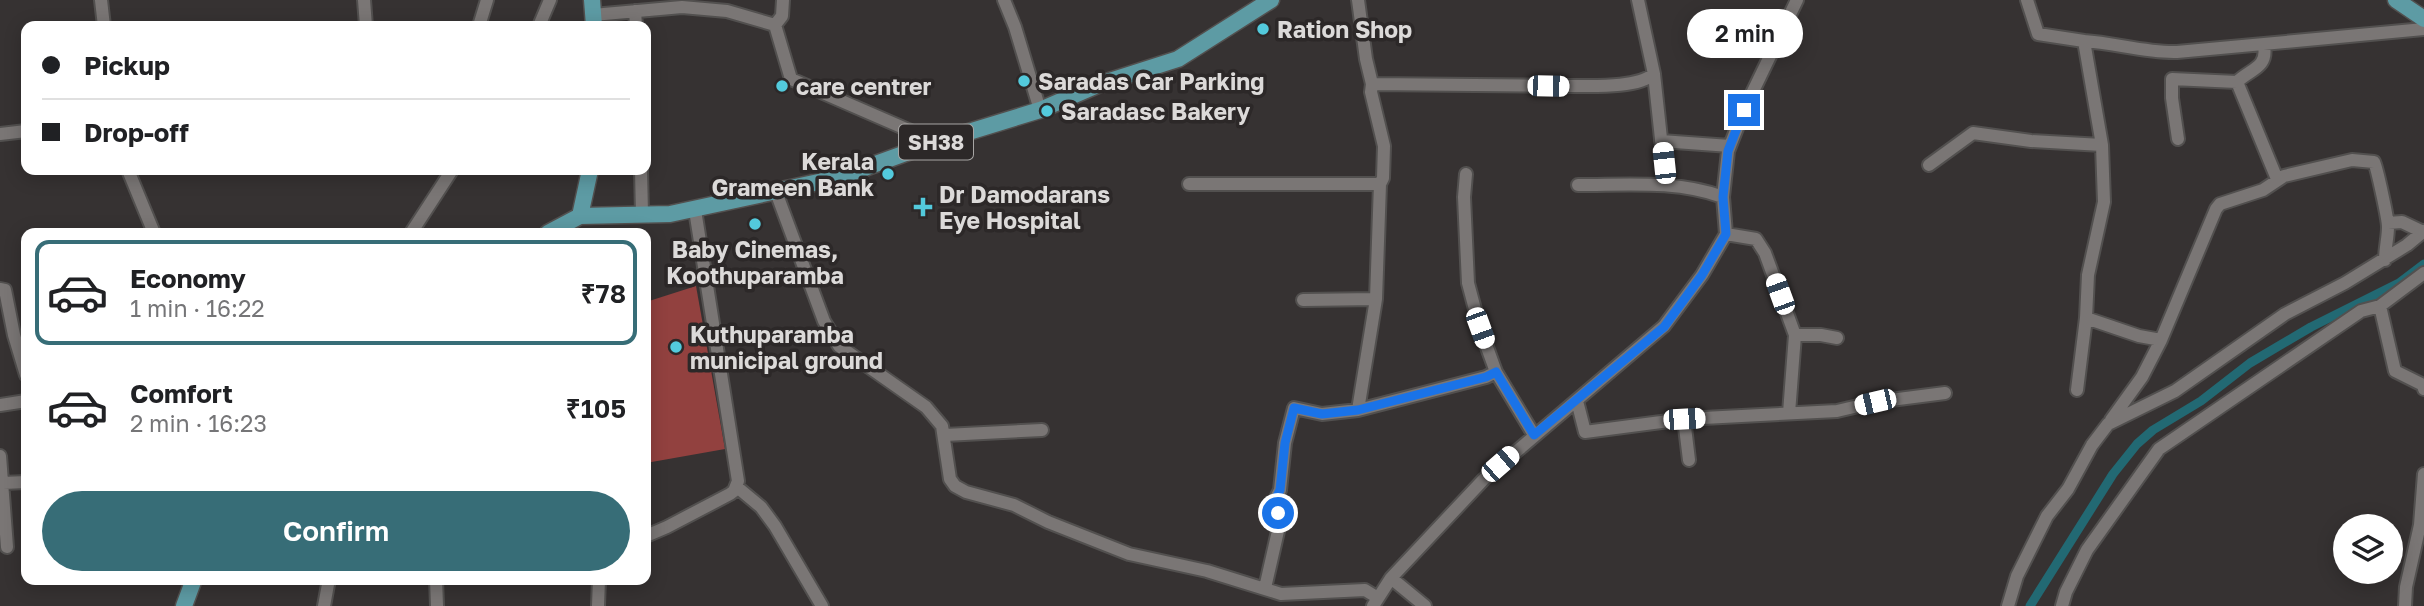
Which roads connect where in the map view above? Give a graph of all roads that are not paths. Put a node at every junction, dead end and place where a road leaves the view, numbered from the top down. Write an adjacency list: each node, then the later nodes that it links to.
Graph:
1 (101, 0): 16 (street)
2 (364, 0): 17 (street)
3 (487, 0): 18 (street)
4 (550, 0): 19 (street)
5 (783, 0): 21 (street)
6 (1004, 0): 28 (street)
7 (1359, 0): 27 (street)
8 (1638, 0): 25 (street)
9 (1797, 0): 35 (street)
10 (2027, 0): 23 (street)
11 (2396, 0): 15 (main road)
12 (1264, 2): 28 (main road, SH38)
13 (635, 12): 14 (street); 20 (street); 21 (street)
14 (593, 14)
15 (2424, 19)
16 (103, 21)
17 (366, 21)
18 (481, 21)
19 (541, 21)
20 (636, 21)
21 (775, 25): 33 (street)
22 (2424, 29): 24 (street)
23 (2084, 41): 24 (street); 34 (street)
24 (2264, 46): 26 (street)
25 (1654, 74): 27 (street); 32 (street)
26 (2237, 82): 31 (street); 42 (street)
27 (1372, 84): 44 (street)
28 (1040, 110): 33 (main road, SH38)
29 (21, 132): 30 (street)
30 (0, 134)
31 (2178, 139)
32 (1661, 141): 35 (street); 46 (street)
33 (936, 142): 47 (main road, SH38)
34 (2102, 145): 36 (street); 64 (street)
35 (1730, 146): 48 (street)
36 (1928, 165)
37 (1466, 174): 69 (street)
38 (130, 175): 53 (street)
39 (449, 175): 54 (street)
40 (589, 175): 51 (main road)
41 (642, 175): 50 (street)
42 (2277, 179): 52 (street); 67 (street)
43 (1189, 184): 44 (street)
44 (1380, 184): 61 (street)
45 (1578, 185): 46 (street)
46 (1666, 185): 48 (street)
47 (776, 192): 49 (main road, SH38); 81 (street)
48 (1723, 197): 57 (street)
49 (695, 211): 50 (main road, SH38); 88 (street)
50 (642, 214): 51 (main road, SH38)
51 (580, 216): 55 (main road)
52 (2388, 223): 56 (street); 58 (street)
53 (152, 228)
54 (414, 228)
55 (558, 228)
56 (2424, 231): 58 (street)
57 (1726, 234): 65 (street); 73 (street)
58 (2385, 260): 79 (street)
59 (2424, 273): 63 (street)
60 (0, 289): 68 (street)
61 (1376, 299): 62 (street); 76 (street)
62 (1303, 300)
63 (2380, 306): 70 (street); 105 (street)
64 (2086, 318): 67 (street); 71 (street)
65 (1795, 335): 66 (street); 77 (street)
66 (1838, 338)
67 (2161, 340): 79 (street)
68 (21, 358)
69 (1496, 372): 76 (street); 82 (street)
70 (2424, 389)
71 (2077, 390)
72 (1945, 393): 77 (street)
73 (1577, 401): 78 (street); 82 (street)
74 (21, 402): 75 (street)
75 (0, 405)
76 (1358, 410): 96 (street)
77 (1789, 413): 78 (street)
78 (1684, 419): 84 (street)
79 (2108, 424): 104 (street)
80 (1042, 430): 81 (street)
81 (945, 435): 96 (street)
82 (1534, 435): 91 (street)
83 (0, 456): 87 (street)
84 (1689, 460)
85 (2424, 474): 106 (street)
86 (21, 482): 87 (street)
87 (3, 483): 90 (street)
88 (737, 487): 89 (street); 102 (street)
89 (651, 534)
90 (7, 547)
91 (1391, 579): 97 (street); 103 (street)
92 (192, 585): 98 (main road)
93 (328, 585): 99 (street)
94 (436, 585): 100 (street)
95 (599, 585): 101 (street)
96 (1265, 588): 97 (street)
97 (1375, 602)
98 (184, 606)
99 (324, 606)
100 (437, 606)
101 (598, 606)
102 (822, 606)
103 (1425, 606)
104 (2008, 606)
105 (2062, 606)
106 (2405, 606)

